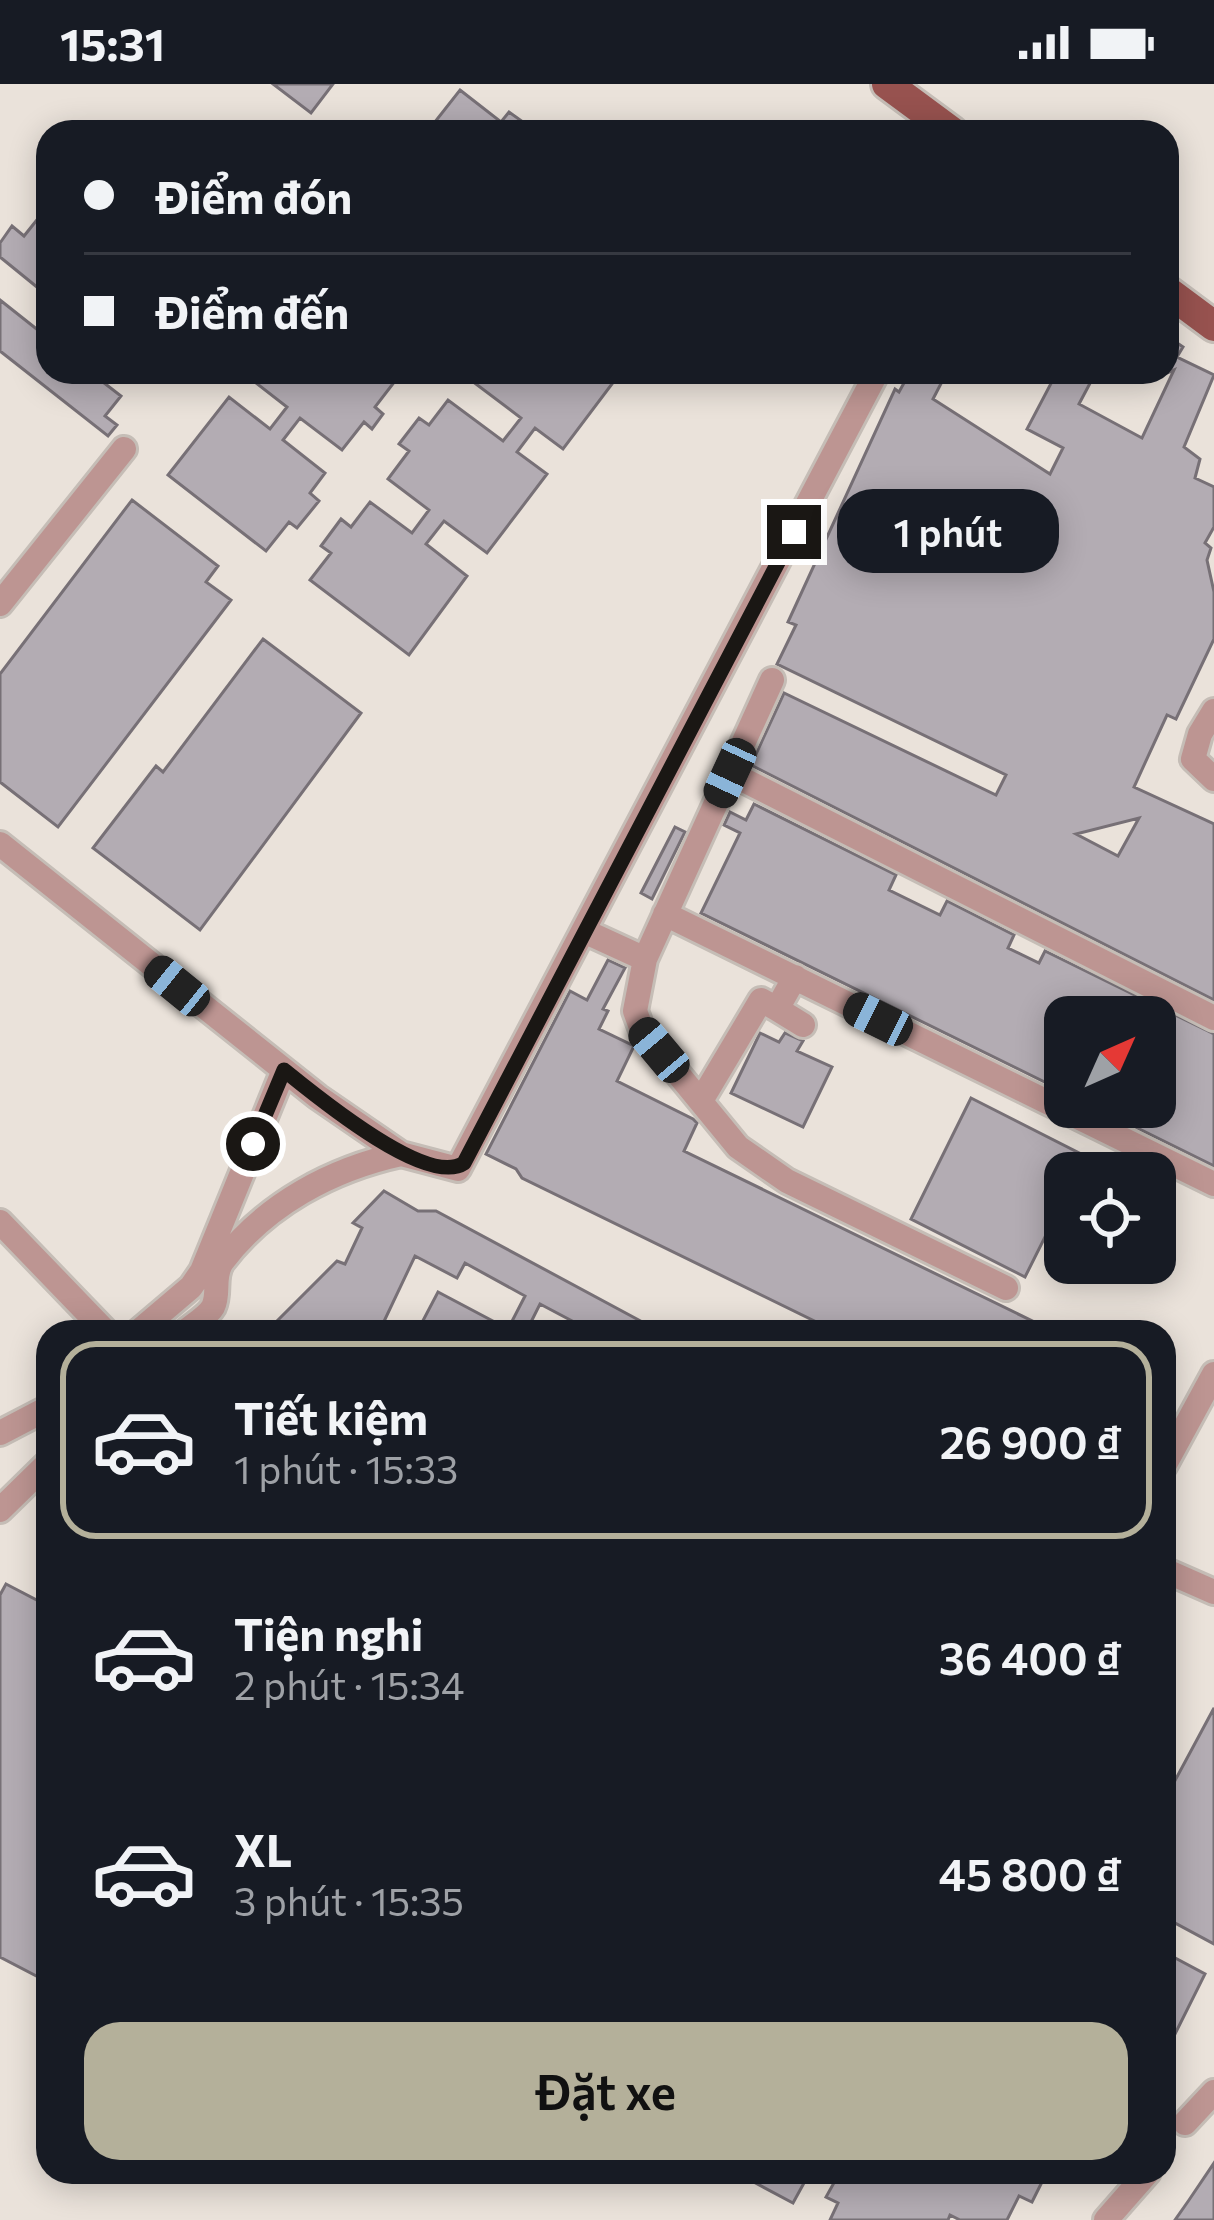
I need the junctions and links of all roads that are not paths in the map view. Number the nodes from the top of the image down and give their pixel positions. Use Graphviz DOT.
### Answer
graph roads {
  1 [pos="887,84"];
  2 [pos="936,120"];
  3 [pos="1179,300"];
  4 [pos="1214,326"];
  5 [pos="871,384"];
  6 [pos="124,449"];
  7 [pos="0,604"];
  8 [pos="772,680"];
  9 [pos="1214,711"];
  10 [pos="730,773"];
  11 [pos="1214,779"];
  12 [pos="0,844"];
  13 [pos="665,914"];
  14 [pos="584,931"];
  15 [pos="645,959"];
  16 [pos="795,977"];
  17 [pos="776,1009"];
  18 [pos="1214,1018"];
  19 [pos="802,1025"];
  20 [pos="284,1070"];
  21 [pos="702,1099"];
  22 [pos="401,1154"];
  23 [pos="1214,1184"];
  24 [pos="0,1222"];
  25 [pos="1006,1288"];
  26 [pos="94,1320"];
  27 [pos="152,1320"];
  28 [pos="198,1320"];
  29 [pos="1214,1373"];
  30 [pos="36,1414"];
  31 [pos="0,1433"];
  32 [pos="1176,1444"];
  33 [pos="36,1475"];
  34 [pos="0,1510"];
  35 [pos="1176,1575"];
  36 [pos="1214,1592"];
  37 [pos="1214,2092"];
  38 [pos="1185,2123"];
  39 [pos="1138,2184"];
  40 [pos="1106,2220"];
  1 -- 2 [label="main road"];
  3 -- 4 [label="main road"];
  5 -- 14 [label="street"];
  6 -- 7 [label="street"];
  8 -- 10 [label="street"];
  9 -- 11 [label="street"];
  10 -- 13 [label="street"];
  10 -- 18 [label="street"];
  12 -- 20 [label="street"];
  13 -- 15 [label="street"];
  13 -- 16 [label="street"];
  14 -- 15 [label="street"];
  14 -- 22 [label="street"];
  15 -- 21 [label="street"];
  16 -- 17 [label="street"];
  16 -- 23 [label="street"];
  17 -- 19 [label="street"];
  17 -- 21 [label="street"];
  20 -- 22 [label="street"];
  20 -- 27 [label="street"];
  21 -- 25 [label="street"];
  22 -- 28 [label="street"];
  24 -- 26 [label="street"];
  29 -- 32 [label="street"];
  30 -- 31 [label="street"];
  33 -- 34 [label="street"];
  35 -- 36 [label="street"];
  37 -- 38 [label="street"];
  39 -- 40 [label="street"];
}
